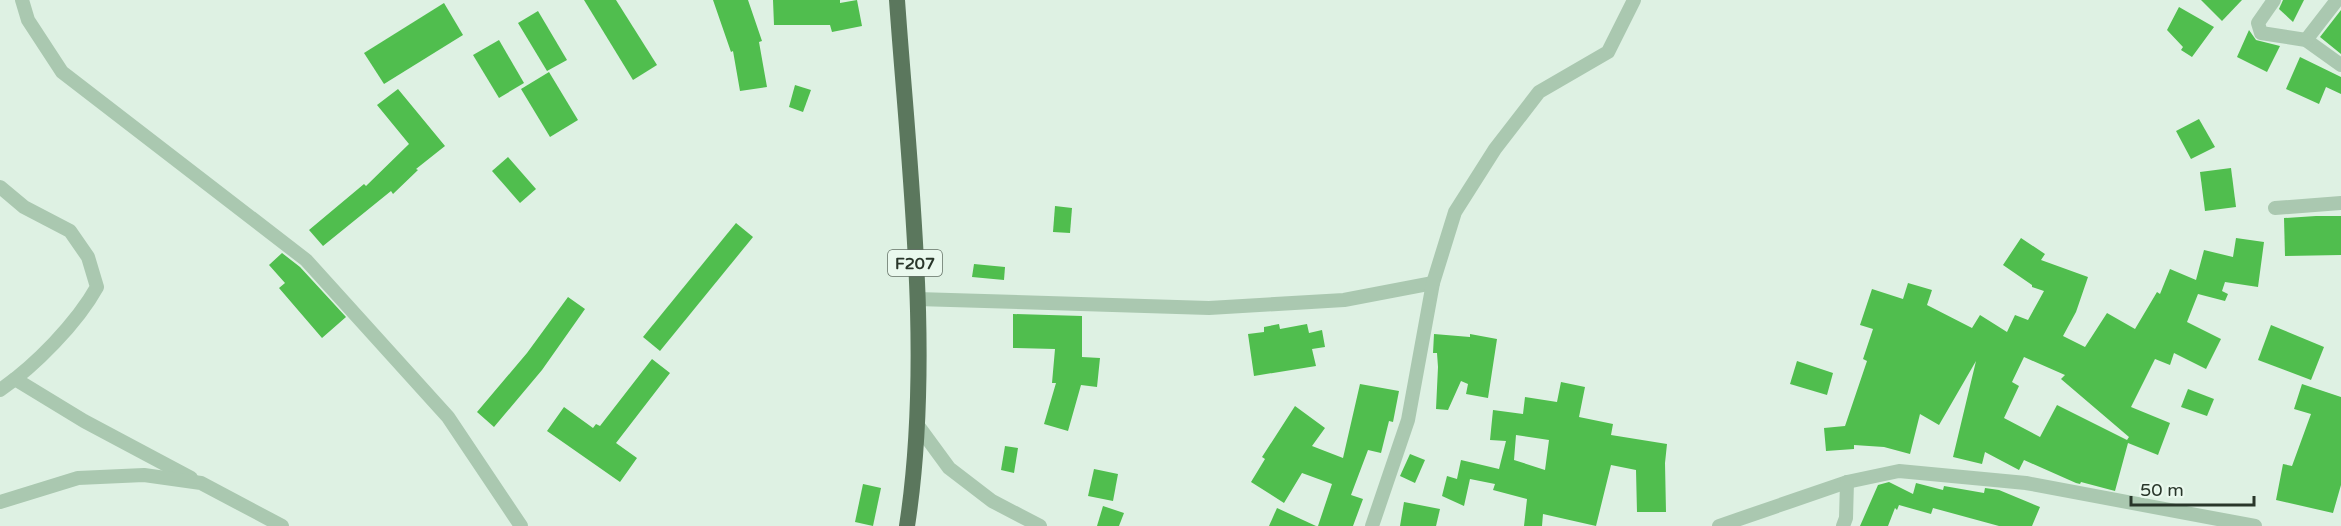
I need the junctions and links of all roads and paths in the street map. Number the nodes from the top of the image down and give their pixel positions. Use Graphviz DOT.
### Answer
graph roads {
  1 [pos="22,0"];
  2 [pos="897,0"];
  3 [pos="1634,0"];
  4 [pos="2274,0"];
  5 [pos="2337,0"];
  6 [pos="2306,40"];
  7 [pos="2341,65"];
  8 [pos="0,188"];
  9 [pos="2341,203"];
  10 [pos="2275,208"];
  11 [pos="1432,283"];
  12 [pos="917,299"];
  13 [pos="15,379"];
  14 [pos="0,390"];
  15 [pos="916,423"];
  16 [pos="1847,482"];
  17 [pos="201,483"];
  18 [pos="0,502"];
  19 [pos="517,524"];
  20 [pos="282,526"];
  21 [pos="907,526"];
  22 [pos="1040,526"];
  23 [pos="1372,526"];
  24 [pos="1719,526"];
  25 [pos="1843,526"];
  26 [pos="2255,526"];
  1 -- 19 [label="street"];
  2 -- 12 [label="main road, F207"];
  3 -- 11 [label="street"];
  4 -- 6 [label="street"];
  5 -- 6 [label="street"];
  6 -- 7 [label="street"];
  8 -- 13 [label="street"];
  9 -- 10 [label="street"];
  11 -- 12 [label="street"];
  11 -- 23 [label="street"];
  12 -- 15 [label="main road, F207"];
  13 -- 14 [label="street"];
  13 -- 17 [label="street"];
  15 -- 21 [label="main road, F207"];
  15 -- 22 [label="street"];
  16 -- 24 [label="street"];
  16 -- 25 [label="street"];
  16 -- 26 [label="street"];
  17 -- 18 [label="street"];
  17 -- 20 [label="street"];
}
